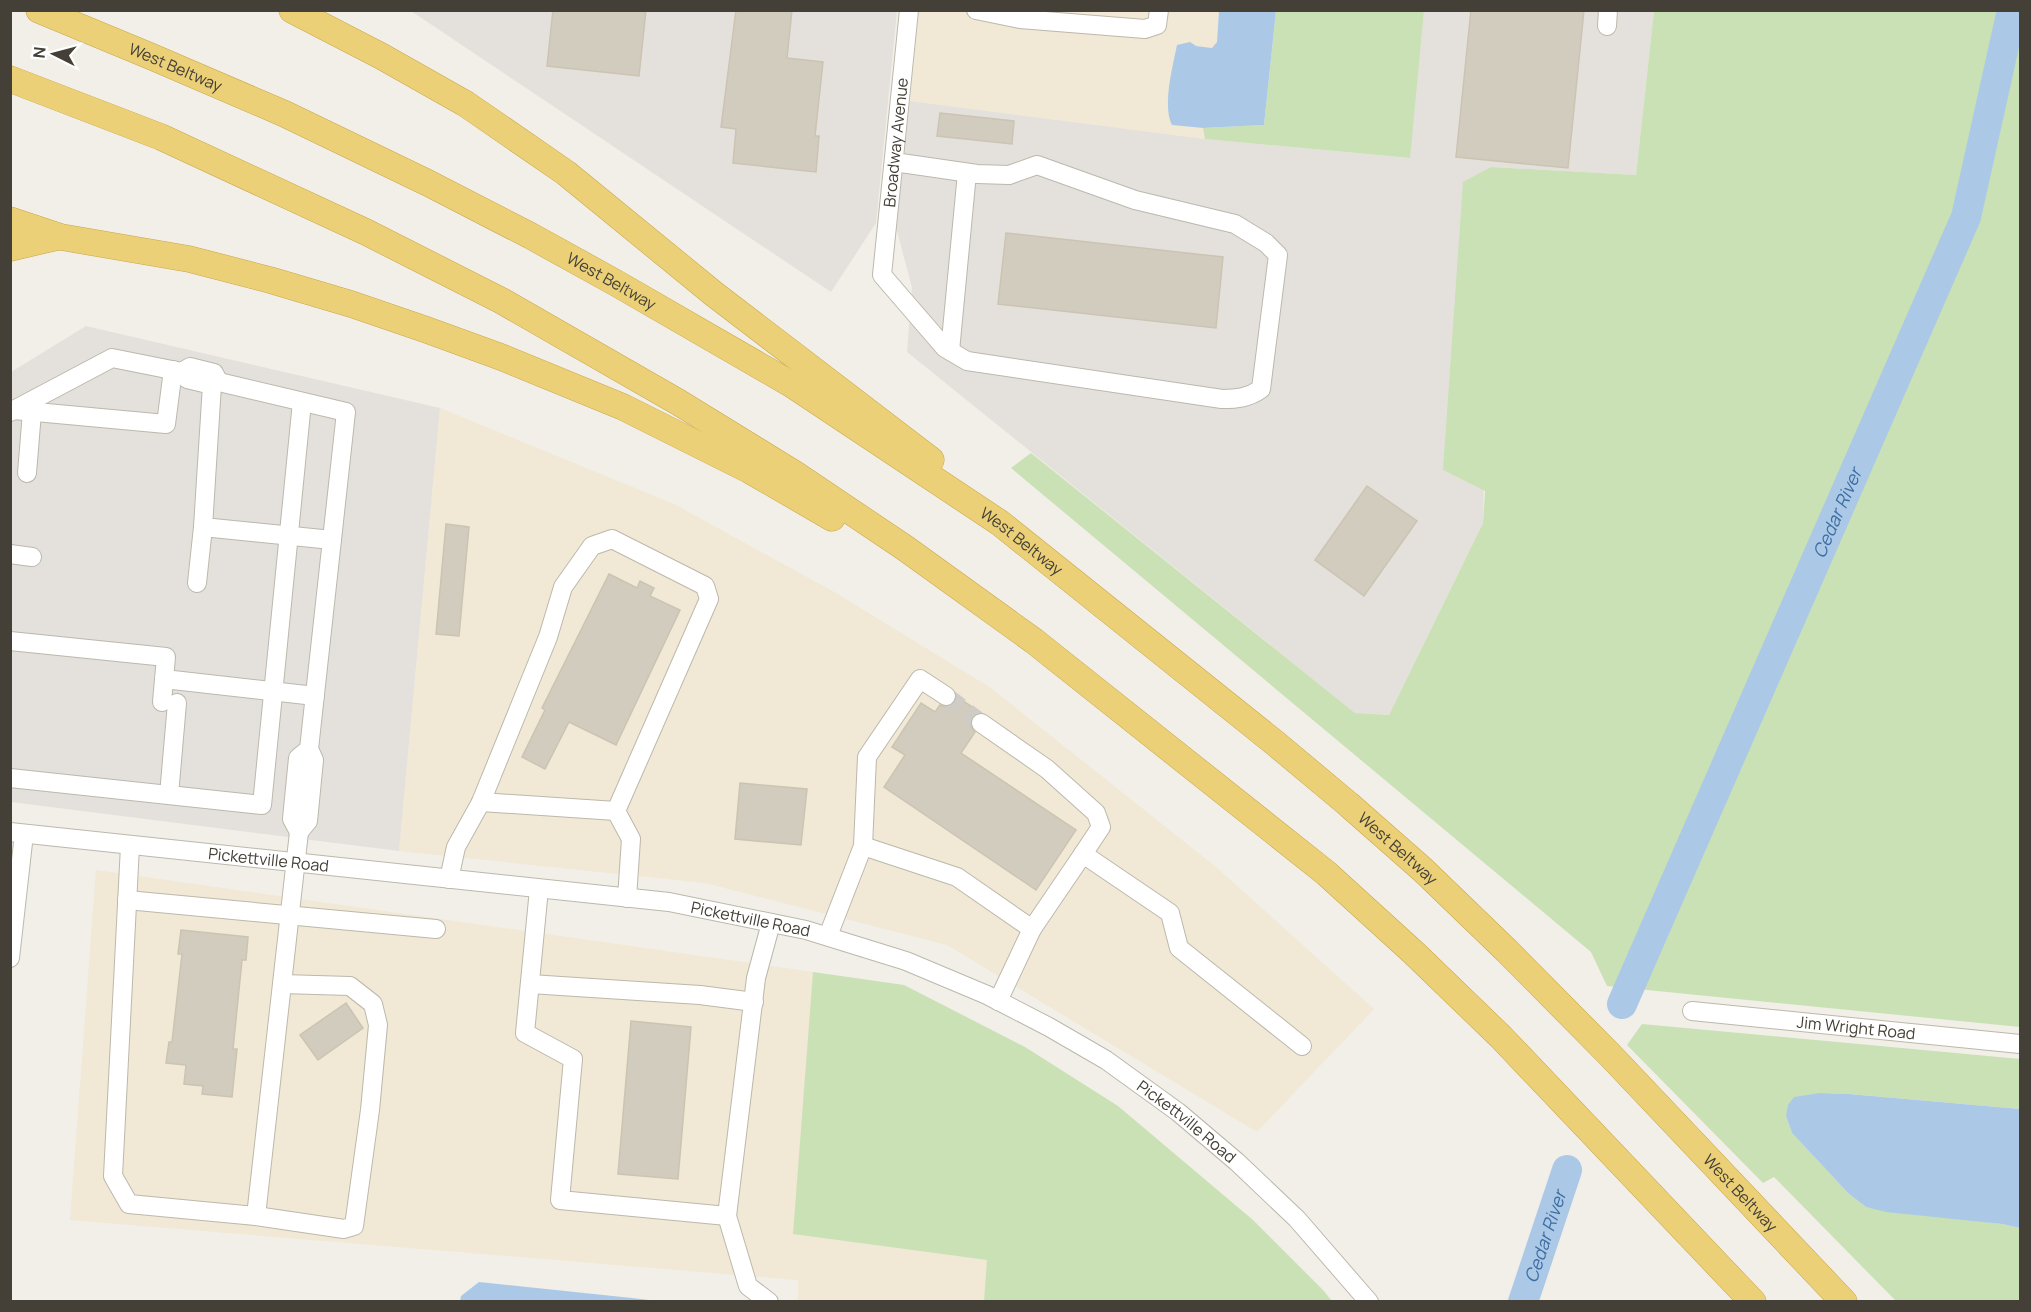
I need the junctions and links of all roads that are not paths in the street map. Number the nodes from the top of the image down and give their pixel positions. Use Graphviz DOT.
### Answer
graph roads {
  1 [pos="39,10"];
  2 [pos="292,10"];
  3 [pos="909,10"];
  4 [pos="976,10"];
  5 [pos="1159,10"];
  6 [pos="10,79"];
  7 [pos="894,162"];
  8 [pos="967,172"];
  9 [pos="10,220"];
  10 [pos="61,237"];
  11 [pos="10,248"];
  12 [pos="950,351"];
  13 [pos="178,371"];
  14 [pos="216,383"];
  15 [pos="302,402"];
  16 [pos="12,411"];
  17 [pos="32,412"];
  18 [pos="27,473"];
  19 [pos="1000,523"];
  20 [pos="204,527"];
  21 [pos="288,536"];
  22 [pos="332,540"];
  23 [pos="10,554"];
  24 [pos="32,557"];
  25 [pos="197,583"];
  26 [pos="10,641"];
  27 [pos="1034,641"];
  28 [pos="164,679"];
  29 [pos="273,691"];
  30 [pos="315,696"];
  31 [pos="946,696"];
  32 [pos="981,723"];
  33 [pos="10,777"];
  34 [pos="169,795"];
  35 [pos="481,802"];
  36 [pos="616,811"];
  37 [pos="17,833"];
  38 [pos="130,846"];
  39 [pos="863,846"];
  40 [pos="1083,854"];
  41 [pos="295,863"];
  42 [pos="449,879"];
  43 [pos="539,889"];
  44 [pos="627,898"];
  45 [pos="127,900"];
  46 [pos="289,915"];
  47 [pos="771,923"];
  48 [pos="436,929"];
  49 [pos="1032,929"];
  50 [pos="828,936"];
  51 [pos="11,947"];
  52 [pos="282,984"];
  53 [pos="530,984"];
  54 [pos="998,1001"];
  55 [pos="754,1002"];
  56 [pos="1692,1011"];
  57 [pos="2020,1044"];
  58 [pos="1302,1046"];
  59 [pos="256,1216"];
  60 [pos="727,1216"];
  61 [pos="769,1302"];
  62 [pos="1369,1302"];
  63 [pos="1753,1302"];
  64 [pos="1844,1302"];
  1 -- 19 [label="highway, West Beltway"];
  2 -- 19 [label="highway"];
  3 -- 7 [label="street, Broadway Avenue"];
  4 -- 5 [label="street"];
  6 -- 27 [label="highway"];
  7 -- 8 [label="street"];
  7 -- 12 [label="street, Broadway Avenue"];
  8 -- 12 [label="street"];
  8 -- 12 [label="street"];
  9 -- 10 [label="highway"];
  10 -- 11 [label="highway"];
  10 -- 27 [label="highway"];
  13 -- 14 [label="street"];
  13 -- 16 [label="street"];
  13 -- 17 [label="street"];
  14 -- 15 [label="street"];
  14 -- 20 [label="street"];
  15 -- 21 [label="street"];
  15 -- 22 [label="street"];
  16 -- 17 [label="street"];
  17 -- 18 [label="street"];
  19 -- 64 [label="highway, West Beltway"];
  20 -- 21 [label="street"];
  20 -- 25 [label="street"];
  21 -- 22 [label="street"];
  21 -- 29 [label="street"];
  22 -- 30 [label="street"];
  23 -- 24 [label="street"];
  26 -- 28 [label="street"];
  27 -- 63 [label="highway"];
  28 -- 29 [label="street"];
  28 -- 34 [label="street"];
  29 -- 30 [label="street"];
  29 -- 34 [label="street"];
  30 -- 41 [label="street"];
  31 -- 39 [label="street"];
  32 -- 40 [label="street"];
  33 -- 34 [label="street"];
  35 -- 36 [label="street"];
  35 -- 36 [label="street"];
  35 -- 42 [label="street"];
  36 -- 44 [label="street"];
  37 -- 38 [label="street, Pickettville Road"];
  37 -- 51 [label="street"];
  38 -- 41 [label="street, Pickettville Road"];
  38 -- 45 [label="street"];
  39 -- 49 [label="street"];
  39 -- 50 [label="street"];
  40 -- 49 [label="street"];
  40 -- 58 [label="street"];
  41 -- 42 [label="street, Pickettville Road"];
  41 -- 46 [label="street"];
  42 -- 43 [label="street, Pickettville Road"];
  43 -- 44 [label="street, Pickettville Road"];
  43 -- 53 [label="street"];
  44 -- 47 [label="street, Pickettville Road"];
  45 -- 46 [label="street"];
  45 -- 59 [label="street"];
  46 -- 48 [label="street"];
  46 -- 52 [label="street"];
  47 -- 50 [label="street, Pickettville Road"];
  47 -- 55 [label="street"];
  49 -- 54 [label="street"];
  50 -- 54 [label="street, Pickettville Road"];
  52 -- 59 [label="street"];
  52 -- 59 [label="street"];
  53 -- 55 [label="street"];
  53 -- 60 [label="street"];
  54 -- 62 [label="street, Pickettville Road"];
  55 -- 60 [label="street"];
  56 -- 57 [label="street, Jim Wright Road"];
  60 -- 61 [label="street"];
}
